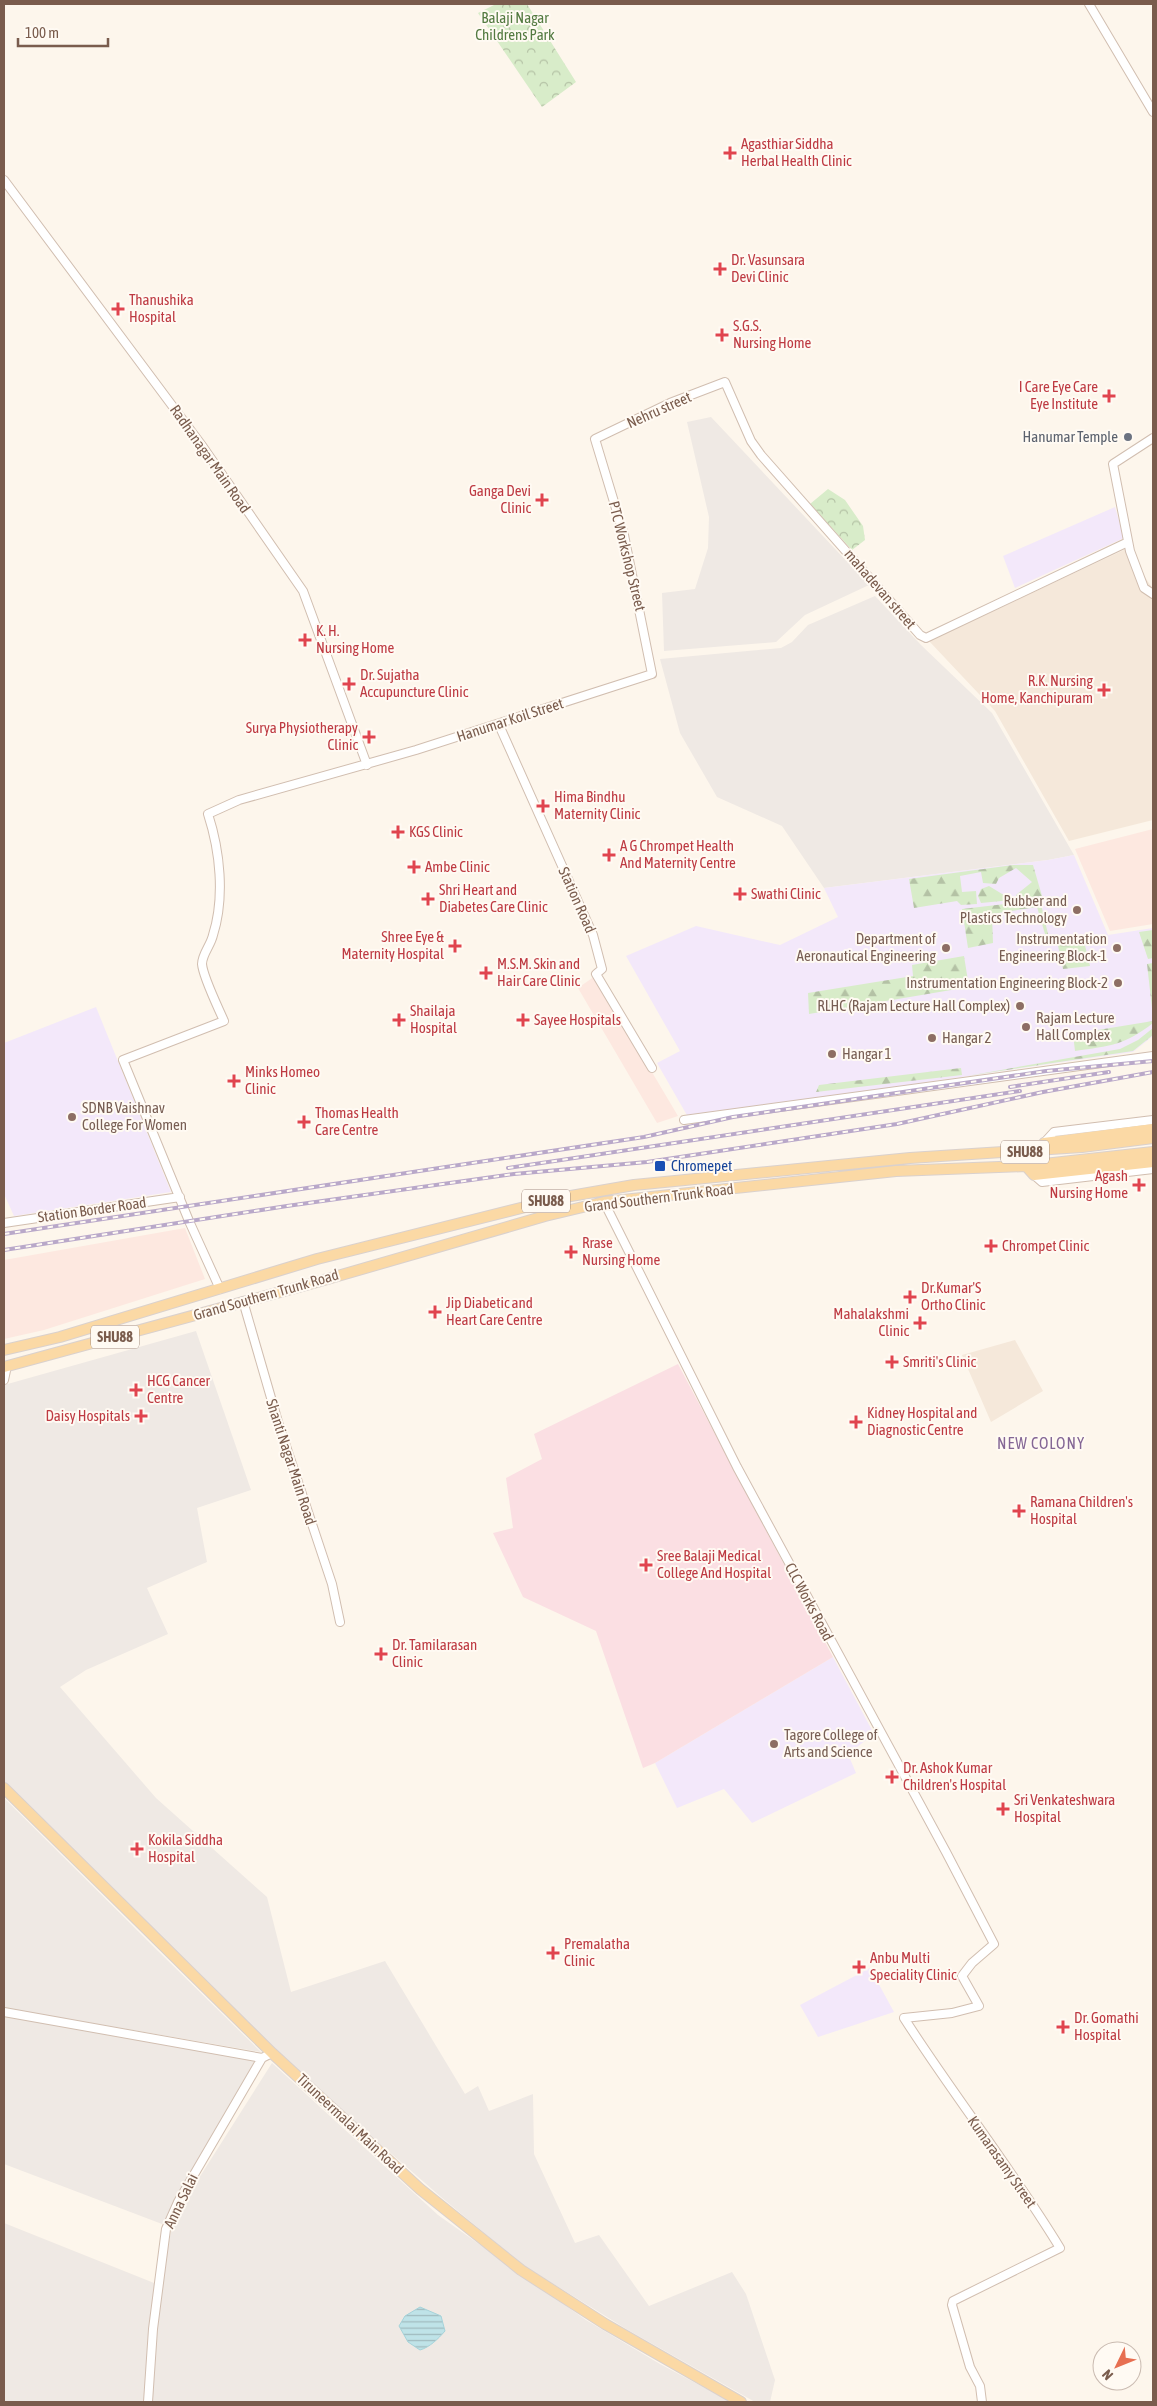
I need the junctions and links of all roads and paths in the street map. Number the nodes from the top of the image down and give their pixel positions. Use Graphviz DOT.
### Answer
graph roads {
  1 [pos="1089,4"];
  2 [pos="1153,112"];
  3 [pos="4,180"];
  4 [pos="725,382"];
  5 [pos="1153,438"];
  6 [pos="595,439"];
  7 [pos="1128,542"];
  8 [pos="1153,594"];
  9 [pos="652,674"];
  10 [pos="499,725"];
  11 [pos="367,765"];
  12 [pos="1153,1056"];
  13 [pos="652,1068"];
  14 [pos="684,1120"];
  15 [pos="1153,1120"];
  16 [pos="1153,1129"];
  17 [pos="1153,1138"];
  18 [pos="1041,1147"];
  19 [pos="1153,1152"];
  20 [pos="1153,1162"];
  21 [pos="1026,1166"];
  22 [pos="1153,1169"];
  23 [pos="1034,1175"];
  24 [pos="180,1197"];
  25 [pos="604,1202"];
  26 [pos="4,1223"];
  27 [pos="220,1289"];
  28 [pos="243,1301"];
  29 [pos="4,1350"];
  30 [pos="6,1367"];
  31 [pos="4,1380"];
  32 [pos="340,1622"];
  33 [pos="4,1788"];
  34 [pos="994,1944"];
  35 [pos="4,2012"];
  36 [pos="267,2056"];
  37 [pos="148,2402"];
  38 [pos="741,2402"];
  39 [pos="982,2402"];
  1 -- 2 [label="street"];
  3 -- 11 [label="street, Radhanagar Main Road"];
  4 -- 6 [label="street, Nehru street"];
  4 -- 7 [label="street, mahadevan street"];
  5 -- 7 [label="street"];
  6 -- 9 [label="street, PTC Workshop Street"];
  7 -- 8 [label="street"];
  9 -- 10 [label="street, Hanumar Koil Street"];
  10 -- 11 [label="street, Hanumar Koil Street"];
  10 -- 13 [label="street, Station Road"];
  11 -- 24 [label="street, Hanumar Koil Street"];
  12 -- 14 [label="street"];
  15 -- 18 [label="street"];
  16 -- 18 [label="main road"];
  17 -- 18 [label="main road, Grand Southern Trunk Road / SHU88"];
  18 -- 27 [label="main road, Grand Southern Trunk Road / SHU88"];
  19 -- 21 [label="main road, Grand Southern Trunk Road / SHU88"];
  20 -- 23 [label="main road"];
  21 -- 23 [label="main road"];
  21 -- 25 [label="main road, Grand Southern Trunk Road / SHU88"];
  22 -- 23 [label="street"];
  24 -- 26 [label="street, Station Border Road"];
  24 -- 27 [label="street"];
  25 -- 28 [label="main road, Grand Southern Trunk Road / SHU88"];
  25 -- 34 [label="street, CLC Works Road"];
  27 -- 29 [label="main road, Grand Southern Trunk Road / SHU88"];
  28 -- 30 [label="main road, Grand Southern Trunk Road / SHU88"];
  28 -- 32 [label="street, Shanti Nagar Main Road"];
  30 -- 31 [label="street"];
  33 -- 36 [label="main road, Tiruneermalai Main Road"];
  34 -- 39 [label="street, Kumarasamy Street"];
  35 -- 36 [label="street"];
  36 -- 37 [label="street, Anna Salai"];
  36 -- 38 [label="main road, Tiruneermalai Main Road"];
}
